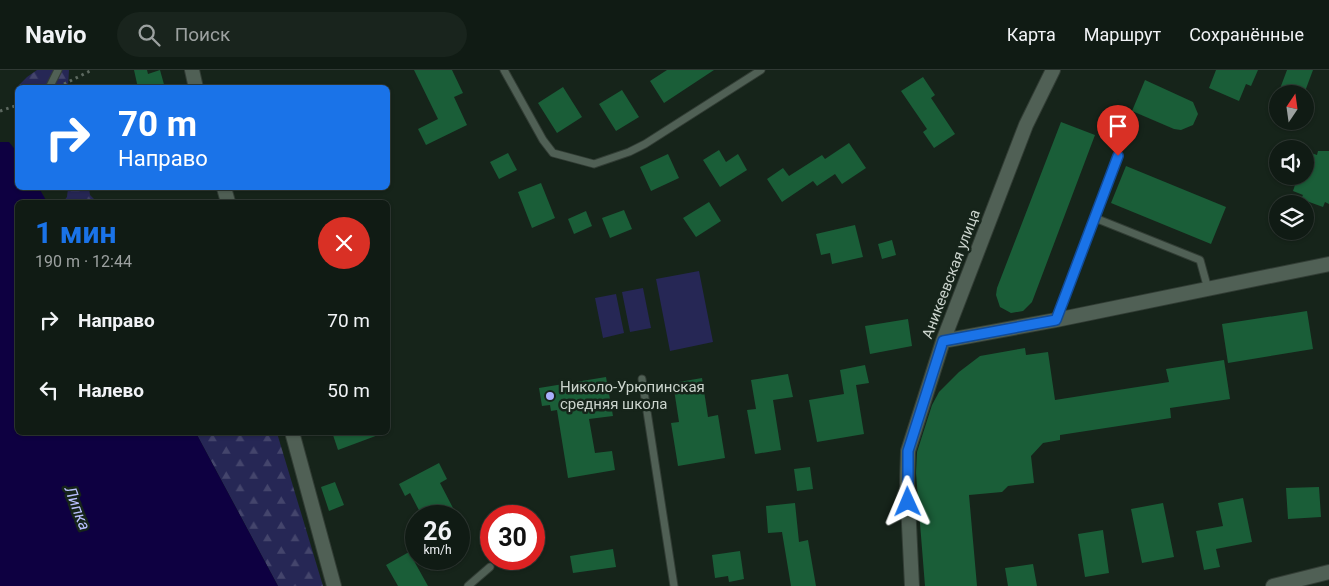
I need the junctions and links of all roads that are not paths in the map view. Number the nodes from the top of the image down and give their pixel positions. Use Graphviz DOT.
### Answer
graph roads {
  1 [pos="58,70"];
  2 [pos="192,70"];
  3 [pos="504,70"];
  4 [pos="761,70"];
  5 [pos="1053,70"];
  6 [pos="50,85"];
  7 [pos="195,85"];
  8 [pos="1118,156"];
  9 [pos="1095,218"];
  10 [pos="1329,264"];
  11 [pos="1208,289"];
  12 [pos="1056,320"];
  13 [pos="943,341"];
  14 [pos="642,379"];
  15 [pos="293,435"];
  16 [pos="487,570"];
  17 [pos="1329,572"];
  18 [pos="334,586"];
  19 [pos="468,586"];
  20 [pos="674,586"];
  21 [pos="912,586"];
  22 [pos="1273,586"];
  1 -- 6 [label="lane"];
  2 -- 7 [label="street"];
  3 -- 4 [label="lane"];
  5 -- 13 [label="street, Аникеевская улица"];
  8 -- 9 [label="lane"];
  9 -- 11 [label="lane"];
  9 -- 12 [label="lane"];
  10 -- 11 [label="street"];
  11 -- 12 [label="street"];
  12 -- 13 [label="street"];
  13 -- 21 [label="street, Аникеевская улица"];
  14 -- 20 [label="lane"];
  15 -- 18 [label="street"];
  16 -- 19 [label="lane"];
  17 -- 22 [label="street"];
}
